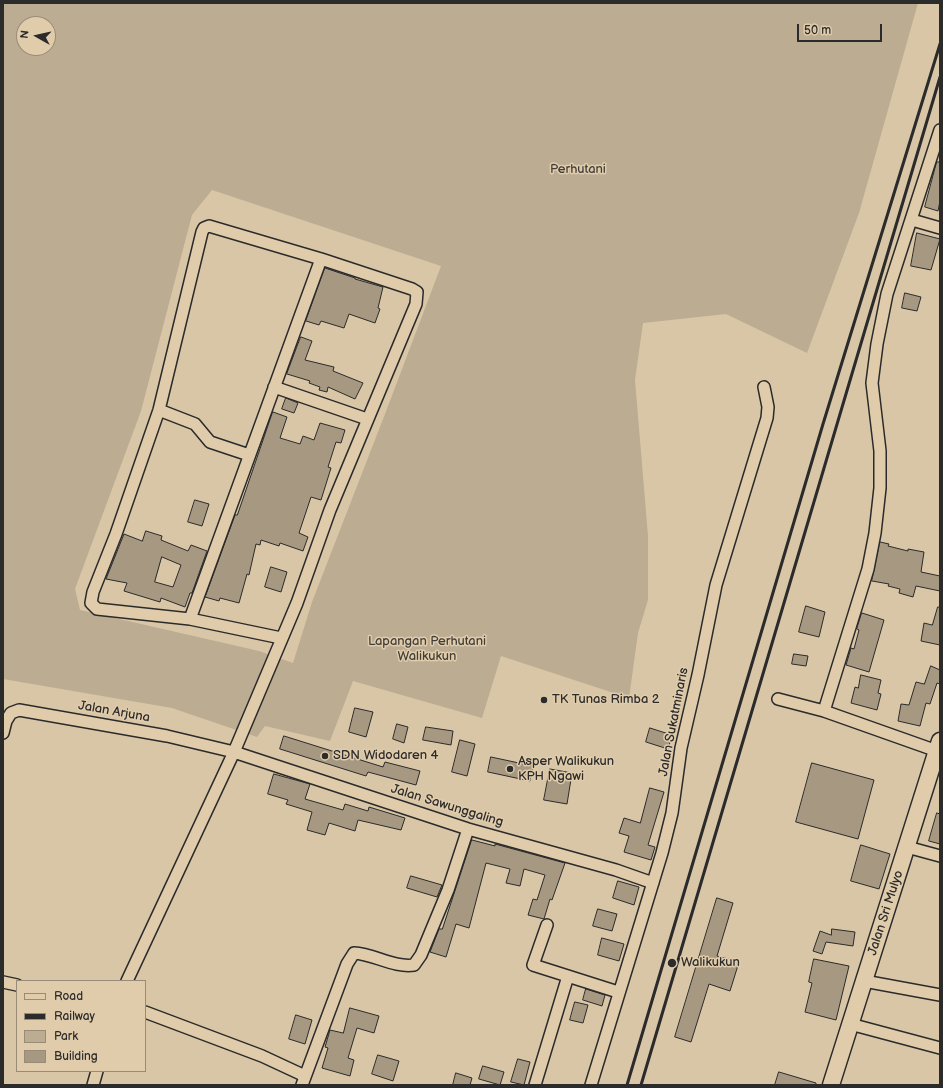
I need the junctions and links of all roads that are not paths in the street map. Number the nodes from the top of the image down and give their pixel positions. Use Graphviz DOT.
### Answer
graph roads {
  1 [pos="940,130"];
  2 [pos="912,220"];
  3 [pos="940,228"];
  4 [pos="321,259"];
  5 [pos="274,387"];
  6 [pos="764,387"];
  7 [pos="158,410"];
  8 [pos="367,419"];
  9 [pos="250,456"];
  10 [pos="190,619"];
  11 [pos="281,638"];
  12 [pos="778,699"];
  13 [pos="824,711"];
  14 [pos="3,733"];
  15 [pos="938,746"];
  16 [pos="234,752"];
  17 [pos="468,829"];
  18 [pos="907,847"];
  19 [pos="940,856"];
  20 [pos="653,883"];
  21 [pos="547,925"];
  22 [pos="568,976"];
  23 [pos="127,980"];
  24 [pos="864,981"];
  25 [pos="3,982"];
  26 [pos="16,985"];
  27 [pos="618,992"];
  28 [pos="940,995"];
  29 [pos="146,1012"];
  30 [pos="850,1024"];
  31 [pos="940,1048"];
  32 [pos="97,1072"];
  33 [pos="303,1080"];
  34 [pos="92,1085"];
  35 [pos="536,1085"];
  36 [pos="591,1085"];
  37 [pos="831,1085"];
  1 -- 2 [label="street"];
  2 -- 3 [label="street"];
  2 -- 13 [label="street"];
  4 -- 5 [label="street"];
  4 -- 7 [label="street"];
  4 -- 8 [label="street"];
  5 -- 8 [label="street"];
  5 -- 9 [label="street"];
  6 -- 20 [label="street, Jalan Sukatminaris"];
  7 -- 9 [label="street"];
  7 -- 10 [label="street"];
  8 -- 11 [label="street"];
  9 -- 10 [label="street"];
  10 -- 11 [label="street"];
  11 -- 16 [label="street"];
  12 -- 13 [label="street"];
  13 -- 15 [label="street"];
  14 -- 16 [label="street, Jalan Arjuna"];
  15 -- 18 [label="main road, Jalan Sri Mulyo"];
  16 -- 17 [label="street, Jalan Sawunggaling"];
  16 -- 23 [label="street"];
  17 -- 20 [label="street, Jalan Sawunggaling"];
  17 -- 33 [label="street"];
  18 -- 19 [label="street"];
  18 -- 24 [label="main road, Jalan Sri Mulyo"];
  20 -- 27 [label="street, Jalan Sukatminaris"];
  21 -- 22 [label="street"];
  22 -- 27 [label="street"];
  22 -- 35 [label="street"];
  24 -- 28 [label="street"];
  24 -- 30 [label="main road, Jalan Sri Mulyo"];
  25 -- 26 [label="street"];
  27 -- 36 [label="street, Jalan Sukatminaris"];
  29 -- 33 [label="street"];
  30 -- 31 [label="street"];
  30 -- 37 [label="main road, Jalan Sri Mulyo"];
  32 -- 34 [label="street"];
}
